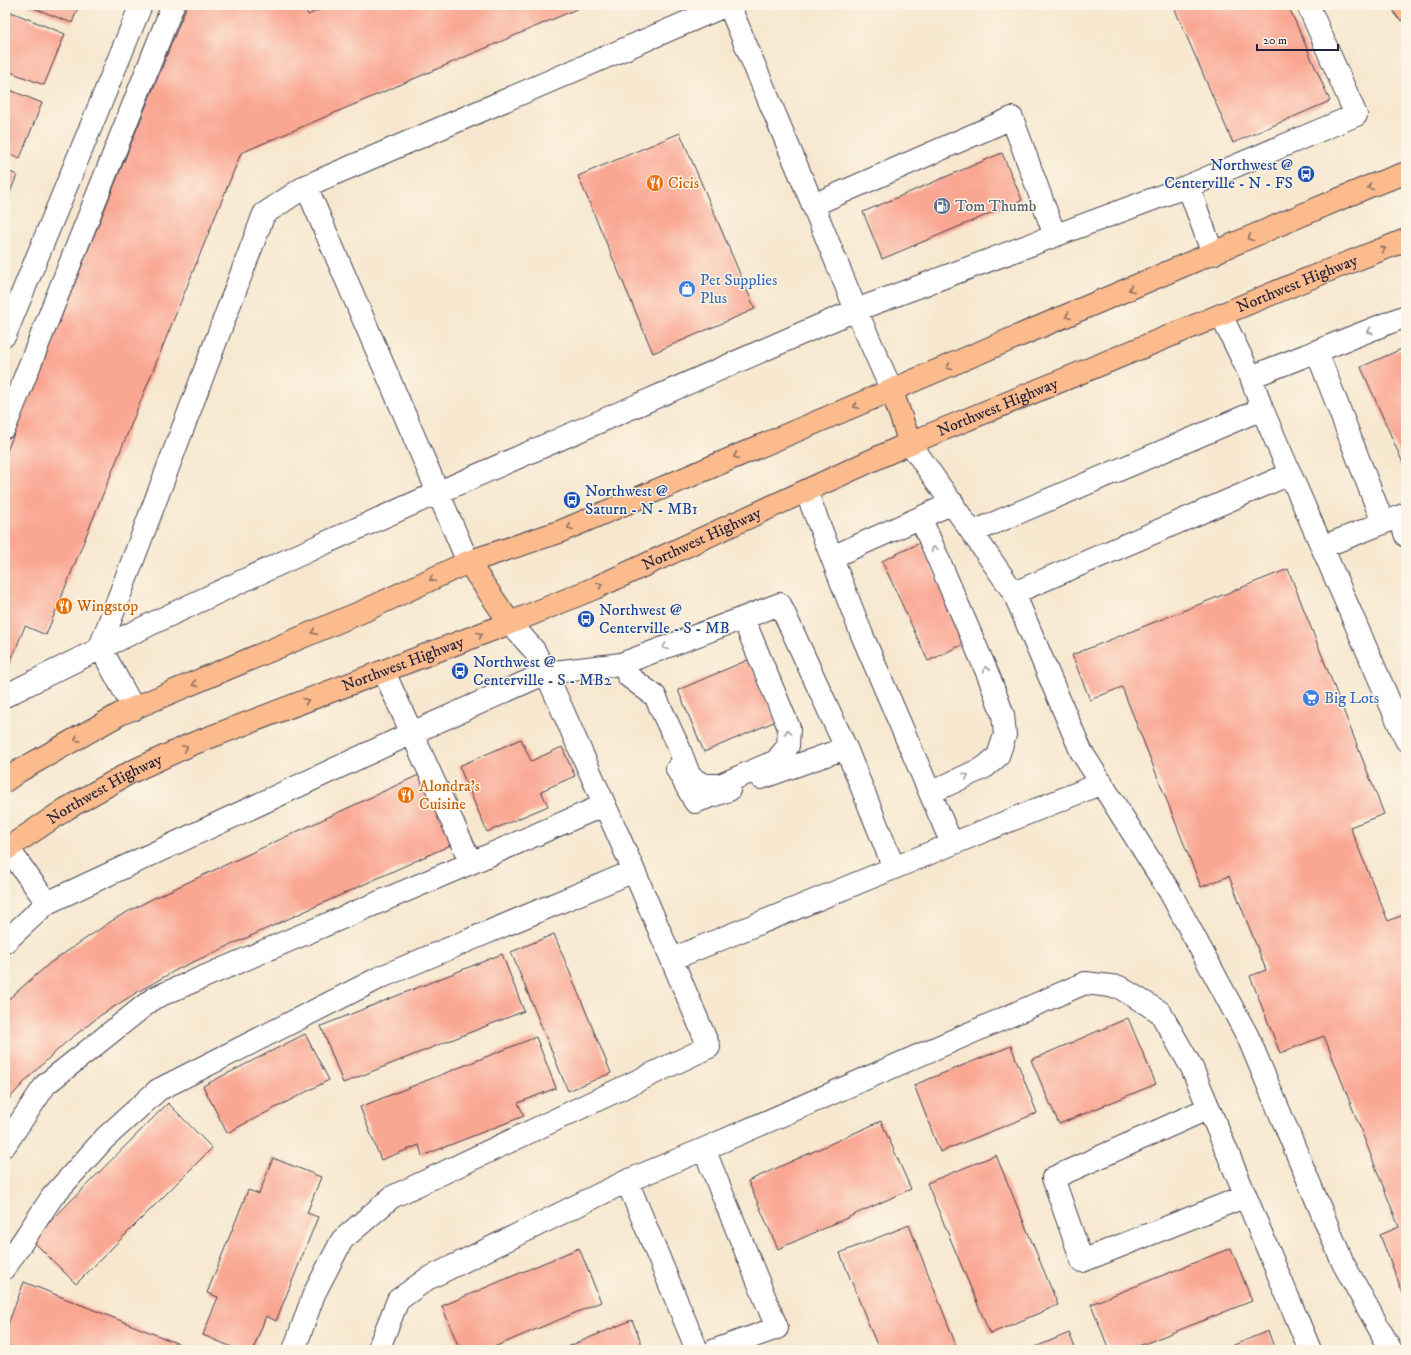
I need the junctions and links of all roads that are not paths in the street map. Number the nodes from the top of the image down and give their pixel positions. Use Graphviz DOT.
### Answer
graph roads {
  1 [pos="141,5"];
  2 [pos="173,5"];
  3 [pos="728,5"];
  4 [pos="1308,5"];
  5 [pos="1404,5"];
  6 [pos="1406,10"];
  7 [pos="1406,173"];
  8 [pos="1204,180"];
  9 [pos="306,186"];
  10 [pos="814,205"];
  11 [pos="1055,236"];
  12 [pos="1406,240"];
  13 [pos="1213,254"];
  14 [pos="856,310"];
  15 [pos="1221,315"];
  16 [pos="1406,316"];
  17 [pos="5,335"];
  18 [pos="1317,352"];
  19 [pos="1251,377"];
  20 [pos="892,391"];
  21 [pos="1262,409"];
  22 [pos="5,427"];
  23 [pos="910,444"];
  24 [pos="1290,474"];
  25 [pos="806,491"];
  26 [pos="438,492"];
  27 [pos="953,503"];
  28 [pos="921,519"];
  29 [pos="1398,523"];
  30 [pos="973,532"];
  31 [pos="1322,547"];
  32 [pos="832,557"];
  33 [pos="468,562"];
  34 [pos="1014,593"];
  35 [pos="743,618"];
  36 [pos="510,623"];
  37 [pos="100,647"];
  38 [pos="624,670"];
  39 [pos="384,672"];
  40 [pos="546,673"];
  41 [pos="5,696"];
  42 [pos="134,709"];
  43 [pos="412,733"];
  44 [pos="1406,740"];
  45 [pos="846,748"];
  46 [pos="5,781"];
  47 [pos="1102,783"];
  48 [pos="930,793"];
  49 [pos="604,805"];
  50 [pos="952,844"];
  51 [pos="6,849"];
  52 [pos="471,863"];
  53 [pos="894,868"];
  54 [pos="634,871"];
  55 [pos="48,903"];
  56 [pos="5,942"];
  57 [pos="672,959"];
  58 [pos="1209,1108"];
  59 [pos="5,1145"];
  60 [pos="704,1149"];
  61 [pos="627,1181"];
  62 [pos="1246,1196"];
  63 [pos="5,1268"];
  64 [pos="294,1350"];
  65 [pos="378,1350"];
  66 [pos="697,1350"];
  67 [pos="715,1350"];
  68 [pos="1310,1350"];
  69 [pos="1391,1350"];
  1 -- 17 [label="lane"];
  2 -- 22 [label="lane"];
  3 -- 9 [label="lane"];
  3 -- 10 [label="lane"];
  4 -- 8 [label="lane"];
  5 -- 6 [label="main road"];
  7 -- 13 [label="main road, one-way"];
  8 -- 11 [label="lane"];
  8 -- 13 [label="lane"];
  9 -- 26 [label="lane"];
  9 -- 37 [label="lane"];
  10 -- 11 [label="lane"];
  10 -- 14 [label="lane"];
  11 -- 14 [label="lane"];
  15 -- 12 [label="main road, Northwest Highway, one-way"];
  13 -- 20 [label="main road, one-way"];
  14 -- 20 [label="lane"];
  14 -- 26 [label="lane"];
  15 -- 19 [label="lane"];
  15 -- 23 [label="main road, Northwest Highway"];
  16 -- 18 [label="lane, one-way"];
  18 -- 19 [label="lane"];
  18 -- 29 [label="lane"];
  19 -- 21 [label="lane"];
  20 -- 23 [label="main road"];
  20 -- 33 [label="main road, one-way"];
  21 -- 24 [label="lane"];
  21 -- 30 [label="lane"];
  23 -- 25 [label="main road, Northwest Highway"];
  23 -- 27 [label="lane"];
  24 -- 31 [label="lane"];
  24 -- 34 [label="lane"];
  25 -- 32 [label="lane"];
  36 -- 25 [label="main road, Northwest Highway, one-way"];
  26 -- 33 [label="lane"];
  26 -- 37 [label="lane"];
  27 -- 28 [label="lane"];
  27 -- 30 [label="lane"];
  28 -- 32 [label="lane"];
  48 -- 28 [label="lane, one-way"];
  29 -- 31 [label="lane"];
  30 -- 34 [label="lane"];
  31 -- 44 [label="lane"];
  32 -- 48 [label="lane"];
  33 -- 36 [label="main road"];
  33 -- 42 [label="main road, one-way"];
  34 -- 47 [label="lane"];
  35 -- 38 [label="lane, one-way"];
  38 -- 35 [label="lane, one-way"];
  35 -- 45 [label="lane"];
  39 -- 36 [label="main road, Northwest Highway, one-way"];
  36 -- 40 [label="lane"];
  37 -- 41 [label="lane"];
  37 -- 42 [label="lane"];
  38 -- 40 [label="lane"];
  38 -- 45 [label="lane"];
  39 -- 43 [label="lane"];
  51 -- 39 [label="main road, Northwest Highway, one-way"];
  40 -- 43 [label="lane"];
  40 -- 49 [label="lane"];
  42 -- 46 [label="main road, one-way"];
  43 -- 52 [label="lane"];
  43 -- 55 [label="lane"];
  45 -- 53 [label="lane"];
  47 -- 50 [label="lane"];
  47 -- 69 [label="lane"];
  48 -- 50 [label="lane"];
  49 -- 52 [label="lane"];
  49 -- 54 [label="lane"];
  50 -- 53 [label="lane"];
  51 -- 55 [label="lane"];
  52 -- 59 [label="lane"];
  53 -- 57 [label="lane"];
  54 -- 57 [label="lane"];
  54 -- 63 [label="lane"];
  55 -- 56 [label="lane"];
  57 -- 64 [label="lane"];
  58 -- 60 [label="lane"];
  58 -- 62 [label="lane"];
  58 -- 62 [label="lane"];
  60 -- 61 [label="lane"];
  60 -- 67 [label="lane"];
  61 -- 65 [label="lane"];
  61 -- 66 [label="lane"];
  62 -- 68 [label="lane"];
}
